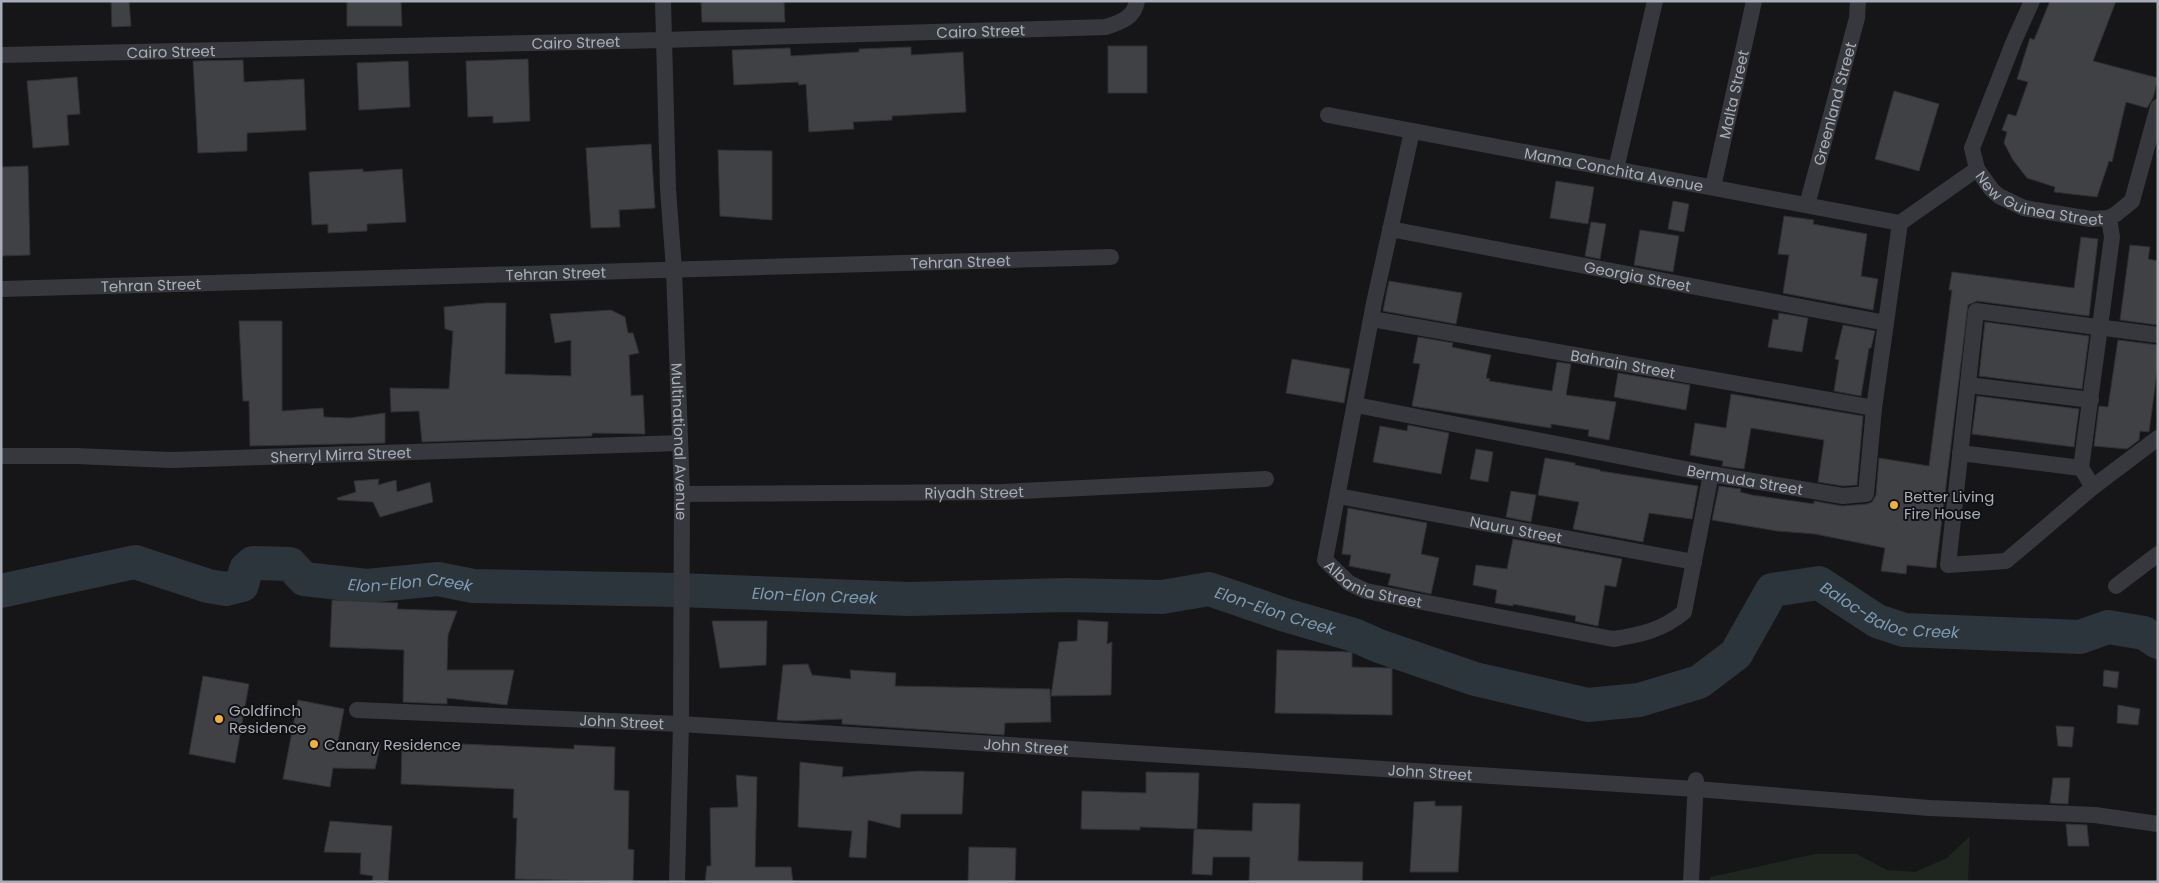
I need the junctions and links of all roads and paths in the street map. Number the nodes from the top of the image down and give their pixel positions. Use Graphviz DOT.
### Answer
graph roads {
  1 [pos="663,1"];
  2 [pos="1137,1"];
  3 [pos="1655,1"];
  4 [pos="1754,1"];
  5 [pos="1858,1"];
  6 [pos="2032,1"];
  7 [pos="664,40"];
  8 [pos="1,55"];
  9 [pos="2158,107"];
  10 [pos="1328,115"];
  11 [pos="1412,131"];
  12 [pos="1616,169"];
  13 [pos="1976,169"];
  14 [pos="1713,187"];
  15 [pos="1807,205"];
  16 [pos="2108,218"];
  17 [pos="1900,223"];
  18 [pos="1390,229"];
  19 [pos="1111,257"];
  20 [pos="674,269"];
  21 [pos="1,289"];
  22 [pos="1372,319"];
  23 [pos="1886,323"];
  24 [pos="2100,327"];
  25 [pos="2158,335"];
  26 [pos="1968,385"];
  27 [pos="2091,400"];
  28 [pos="1356,405"];
  29 [pos="1874,408"];
  30 [pos="2158,438"];
  31 [pos="680,443"];
  32 [pos="1960,453"];
  33 [pos="1,456"];
  34 [pos="2081,468"];
  35 [pos="1711,474"];
  36 [pos="1266,479"];
  37 [pos="2093,487"];
  38 [pos="682,494"];
  39 [pos="1338,496"];
  40 [pos="2158,554"];
  41 [pos="1694,562"];
  42 [pos="2116,586"];
  43 [pos="357,710"];
  44 [pos="681,724"];
  45 [pos="1696,783"];
  46 [pos="2158,824"];
  47 [pos="677,882"];
  48 [pos="1691,882"];
  1 -- 7 [label="street, Multinational Avenue"];
  2 -- 7 [label="street, Cairo Street"];
  3 -- 12 [label="street"];
  4 -- 14 [label="street, Malta Street"];
  5 -- 15 [label="street, Greenland Street"];
  6 -- 13 [label="street, New Guinea Street"];
  7 -- 8 [label="street, Cairo Street"];
  7 -- 20 [label="street, Multinational Avenue"];
  9 -- 16 [label="street, New Guinea Street"];
  10 -- 11 [label="street, Mama Conchita Avenue"];
  11 -- 12 [label="street, Mama Conchita Avenue"];
  11 -- 18 [label="street, Albania Street"];
  12 -- 14 [label="street, Mama Conchita Avenue"];
  13 -- 16 [label="street, New Guinea Street"];
  13 -- 17 [label="street"];
  14 -- 15 [label="street, Mama Conchita Avenue"];
  15 -- 17 [label="street, Mama Conchita Avenue"];
  16 -- 24 [label="street"];
  17 -- 23 [label="street, Bermuda Street"];
  18 -- 22 [label="street, Albania Street"];
  18 -- 23 [label="street, Georgia Street"];
  19 -- 20 [label="street, Tehran Street"];
  20 -- 21 [label="street, Tehran Street"];
  20 -- 31 [label="street, Multinational Avenue"];
  22 -- 28 [label="street, Albania Street"];
  22 -- 29 [label="street, Bahrain Street"];
  23 -- 29 [label="street, Bermuda Street"];
  24 -- 25 [label="street"];
  24 -- 26 [label="street"];
  24 -- 27 [label="street"];
  26 -- 27 [label="street"];
  26 -- 32 [label="street"];
  27 -- 34 [label="street"];
  28 -- 35 [label="street, Bermuda Street"];
  28 -- 39 [label="street, Albania Street"];
  29 -- 35 [label="street, Bermuda Street"];
  30 -- 37 [label="street"];
  31 -- 33 [label="street, Sherryl Mirra Street"];
  31 -- 38 [label="street, Multinational Avenue"];
  32 -- 34 [label="street"];
  32 -- 37 [label="street"];
  34 -- 37 [label="street"];
  35 -- 41 [label="street, Albania Street"];
  36 -- 38 [label="street, Riyadh Street"];
  38 -- 44 [label="street, Multinational Avenue"];
  39 -- 41 [label="street, Nauru Street"];
  39 -- 41 [label="street, Albania Street"];
  40 -- 42 [label="street"];
  43 -- 44 [label="street, John Street"];
  44 -- 45 [label="street, John Street"];
  44 -- 47 [label="street, Multinational Avenue"];
  45 -- 46 [label="street, John Street"];
  45 -- 48 [label="street"];
}
